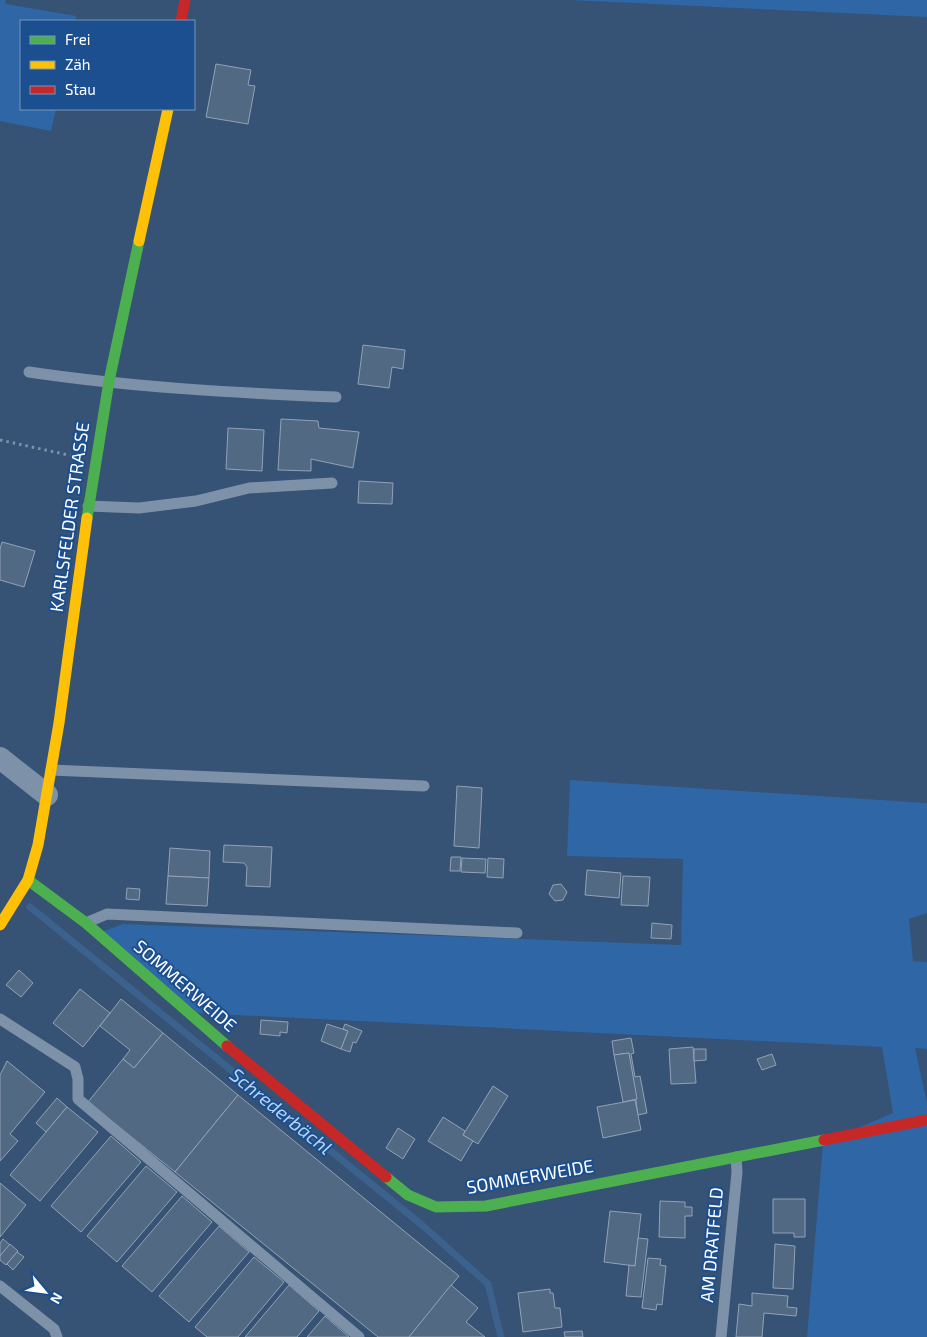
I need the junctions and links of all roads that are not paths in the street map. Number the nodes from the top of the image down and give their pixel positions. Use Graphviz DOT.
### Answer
graph roads {
  1 [pos="185,0"];
  2 [pos="181,20"];
  3 [pos="168,110"];
  4 [pos="29,372"];
  5 [pos="109,381"];
  6 [pos="336,397"];
  7 [pos="332,483"];
  8 [pos="88,506"];
  9 [pos="0,758"];
  10 [pos="51,770"];
  11 [pos="424,786"];
  12 [pos="47,795"];
  13 [pos="28,880"];
  14 [pos="86,923"];
  15 [pos="0,925"];
  16 [pos="517,933"];
  17 [pos="0,1019"];
  18 [pos="927,1120"];
  19 [pos="736,1157"];
  20 [pos="0,1286"];
  21 [pos="57,1337"];
  22 [pos="359,1337"];
  23 [pos="721,1337"];
  1 -- 2 [label="street"];
  3 -- 5 [label="street, KARLSFELDER STRASSE"];
  4 -- 5 [label="lane"];
  5 -- 6 [label="lane"];
  5 -- 8 [label="street, KARLSFELDER STRASSE"];
  7 -- 8 [label="lane"];
  8 -- 10 [label="street, KARLSFELDER STRASSE"];
  9 -- 12 [label="street"];
  10 -- 11 [label="lane"];
  10 -- 12 [label="street, KARLSFELDER STRASSE"];
  12 -- 13 [label="street, KARLSFELDER STRASSE"];
  13 -- 14 [label="street, SOMMERWEIDE"];
  13 -- 15 [label="street, KARLSFELDER STRASSE"];
  14 -- 16 [label="lane, SOMMERWEIDE"];
  14 -- 19 [label="street, SOMMERWEIDE"];
  17 -- 22 [label="lane"];
  18 -- 19 [label="street, SOMMERWEIDE"];
  19 -- 23 [label="lane, AM DRATFELD"];
  20 -- 21 [label="lane"];
}
